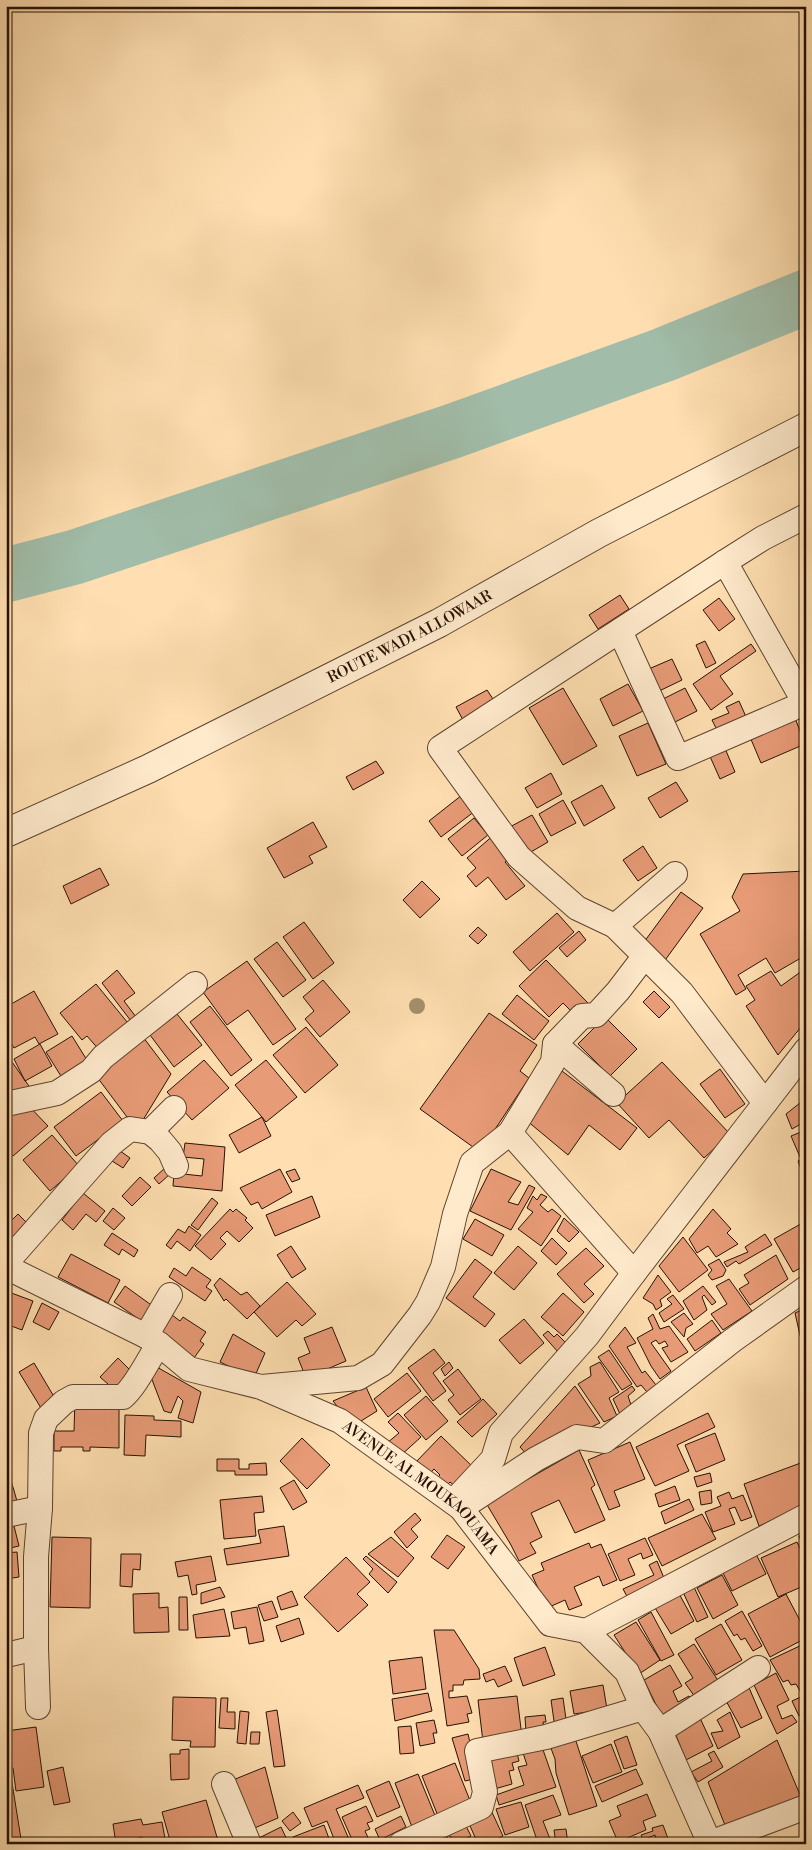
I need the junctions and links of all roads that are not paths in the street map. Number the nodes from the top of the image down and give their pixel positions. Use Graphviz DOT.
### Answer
graph roads {
  1 [pos="806,427"];
  2 [pos="806,516"];
  3 [pos="725,562"];
  4 [pos="620,632"];
  5 [pos="805,704"];
  6 [pos="6,833"];
  7 [pos="675,874"];
  8 [pos="615,926"];
  9 [pos="644,957"];
  10 [pos="195,984"];
  11 [pos="555,1044"];
  12 [pos="806,1050"];
  13 [pos="613,1094"];
  14 [pos="765,1103"];
  15 [pos="6,1104"];
  16 [pos="174,1108"];
  17 [pos="150,1132"];
  18 [pos="510,1133"];
  19 [pos="176,1166"];
  20 [pos="6,1263"];
  21 [pos="6,1267"];
  22 [pos="634,1272"];
  23 [pos="806,1288"];
  24 [pos="170,1296"];
  25 [pos="152,1340"];
  26 [pos="261,1387"];
  27 [pos="457,1505"];
  28 [pos="40,1508"];
  29 [pos="6,1516"];
  30 [pos="806,1516"];
  31 [pos="586,1631"];
  32 [pos="36,1648"];
  33 [pos="6,1655"];
  34 [pos="758,1668"];
  35 [pos="38,1707"];
  36 [pos="643,1708"];
  37 [pos="660,1731"];
  38 [pos="224,1784"];
  39 [pos="806,1807"];
  40 [pos="710,1843"];
  41 [pos="249,1844"];
  42 [pos="401,1844"];
  1 -- 6 [label="street, ROUTE WADI ALLOWAAR"];
  2 -- 3 [label="street"];
  3 -- 4 [label="street"];
  3 -- 5 [label="street"];
  4 -- 5 [label="street"];
  4 -- 8 [label="street"];
  7 -- 8 [label="street"];
  8 -- 9 [label="street"];
  9 -- 11 [label="street"];
  9 -- 14 [label="street"];
  10 -- 15 [label="street"];
  11 -- 13 [label="street"];
  11 -- 18 [label="street"];
  12 -- 14 [label="street"];
  14 -- 22 [label="street"];
  16 -- 17 [label="street"];
  17 -- 19 [label="street"];
  17 -- 20 [label="street"];
  18 -- 22 [label="street"];
  18 -- 26 [label="street"];
  21 -- 25 [label="street, AVENUE AL MOUKAOUAMA"];
  22 -- 27 [label="street"];
  23 -- 27 [label="street"];
  24 -- 25 [label="street"];
  25 -- 26 [label="street, AVENUE AL MOUKAOUAMA"];
  25 -- 28 [label="street"];
  26 -- 27 [label="street, AVENUE AL MOUKAOUAMA"];
  27 -- 31 [label="street, AVENUE AL MOUKAOUAMA"];
  28 -- 29 [label="street"];
  28 -- 32 [label="street"];
  30 -- 31 [label="street"];
  31 -- 36 [label="street"];
  32 -- 33 [label="street"];
  32 -- 35 [label="street"];
  34 -- 37 [label="street"];
  36 -- 37 [label="street"];
  36 -- 42 [label="street"];
  37 -- 40 [label="street"];
  38 -- 41 [label="street"];
  39 -- 40 [label="street"];
}
